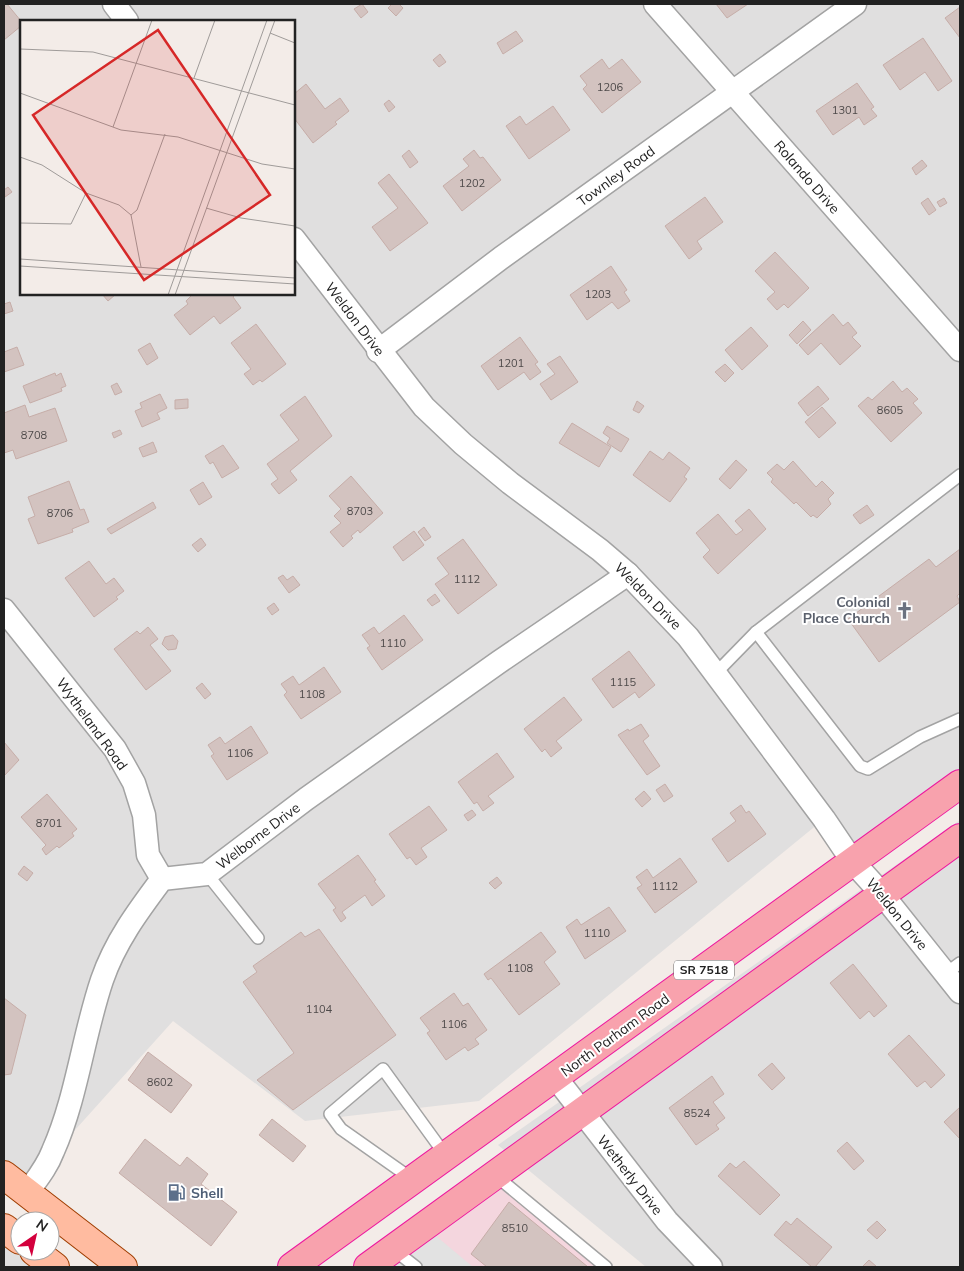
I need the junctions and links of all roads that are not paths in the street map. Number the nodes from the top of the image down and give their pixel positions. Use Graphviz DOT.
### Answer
graph roads {
  1 [pos="114,4"];
  2 [pos="654,4"];
  3 [pos="854,4"];
  4 [pos="127,20"];
  5 [pos="733,92"];
  6 [pos="295,240"];
  7 [pos="960,350"];
  8 [pos="378,351"];
  9 [pos="960,475"];
  10 [pos="628,574"];
  11 [pos="4,610"];
  12 [pos="756,632"];
  13 [pos="716,674"];
  14 [pos="960,719"];
  15 [pos="960,784"];
  16 [pos="960,838"];
  17 [pos="853,862"];
  18 [pos="207,874"];
  19 [pos="162,879"];
  20 [pos="882,894"];
  21 [pos="258,938"];
  22 [pos="952,968"];
  23 [pos="960,992"];
  24 [pos="556,1078"];
  25 [pos="582,1112"];
  26 [pos="446,1156"];
  27 [pos="4,1175"];
  28 [pos="494,1175"];
  29 [pos="413,1180"];
  30 [pos="27,1193"];
  31 [pos="393,1249"];
  32 [pos="123,1267"];
  33 [pos="292,1267"];
  34 [pos="368,1267"];
  35 [pos="416,1267"];
  36 [pos="606,1267"];
  37 [pos="711,1267"];
  1 -- 4 [label="street"];
  2 -- 5 [label="street, Rolando Drive"];
  3 -- 5 [label="street, Townley Road"];
  5 -- 7 [label="street, Rolando Drive"];
  5 -- 8 [label="street, Townley Road"];
  6 -- 8 [label="street, Weldon Drive"];
  8 -- 10 [label="street, Weldon Drive"];
  9 -- 12 [label="lane"];
  10 -- 13 [label="street, Weldon Drive"];
  10 -- 18 [label="street, Welborne Drive"];
  11 -- 19 [label="street, Wytheland Road"];
  12 -- 13 [label="lane"];
  12 -- 14 [label="lane"];
  13 -- 17 [label="street, Weldon Drive"];
  15 -- 17 [label="highway, North Parham Road / SR 7518"];
  16 -- 20 [label="highway, SR 7518"];
  17 -- 20 [label="street, Weldon Drive"];
  17 -- 24 [label="highway, North Parham Road / SR 7518"];
  18 -- 19 [label="street, Welborne Drive"];
  18 -- 21 [label="lane"];
  19 -- 30 [label="street"];
  20 -- 22 [label="street, Weldon Drive"];
  20 -- 25 [label="highway, SR 7518"];
  22 -- 23 [label="street, Weldon Drive"];
  24 -- 25 [label="street, Wetherly Drive"];
  24 -- 26 [label="highway, North Parham Road / SR 7518"];
  25 -- 28 [label="highway, SR 7518"];
  25 -- 37 [label="street, Wetherly Drive"];
  26 -- 29 [label="highway, North Parham Road / SR 7518"];
  26 -- 29 [label="lane"];
  27 -- 30 [label="main road"];
  28 -- 31 [label="highway, SR 7518"];
  28 -- 36 [label="lane"];
  29 -- 33 [label="highway, North Parham Road / SR 7518"];
  30 -- 32 [label="main road"];
  31 -- 34 [label="highway, SR 7518"];
  31 -- 35 [label="lane"];
}
